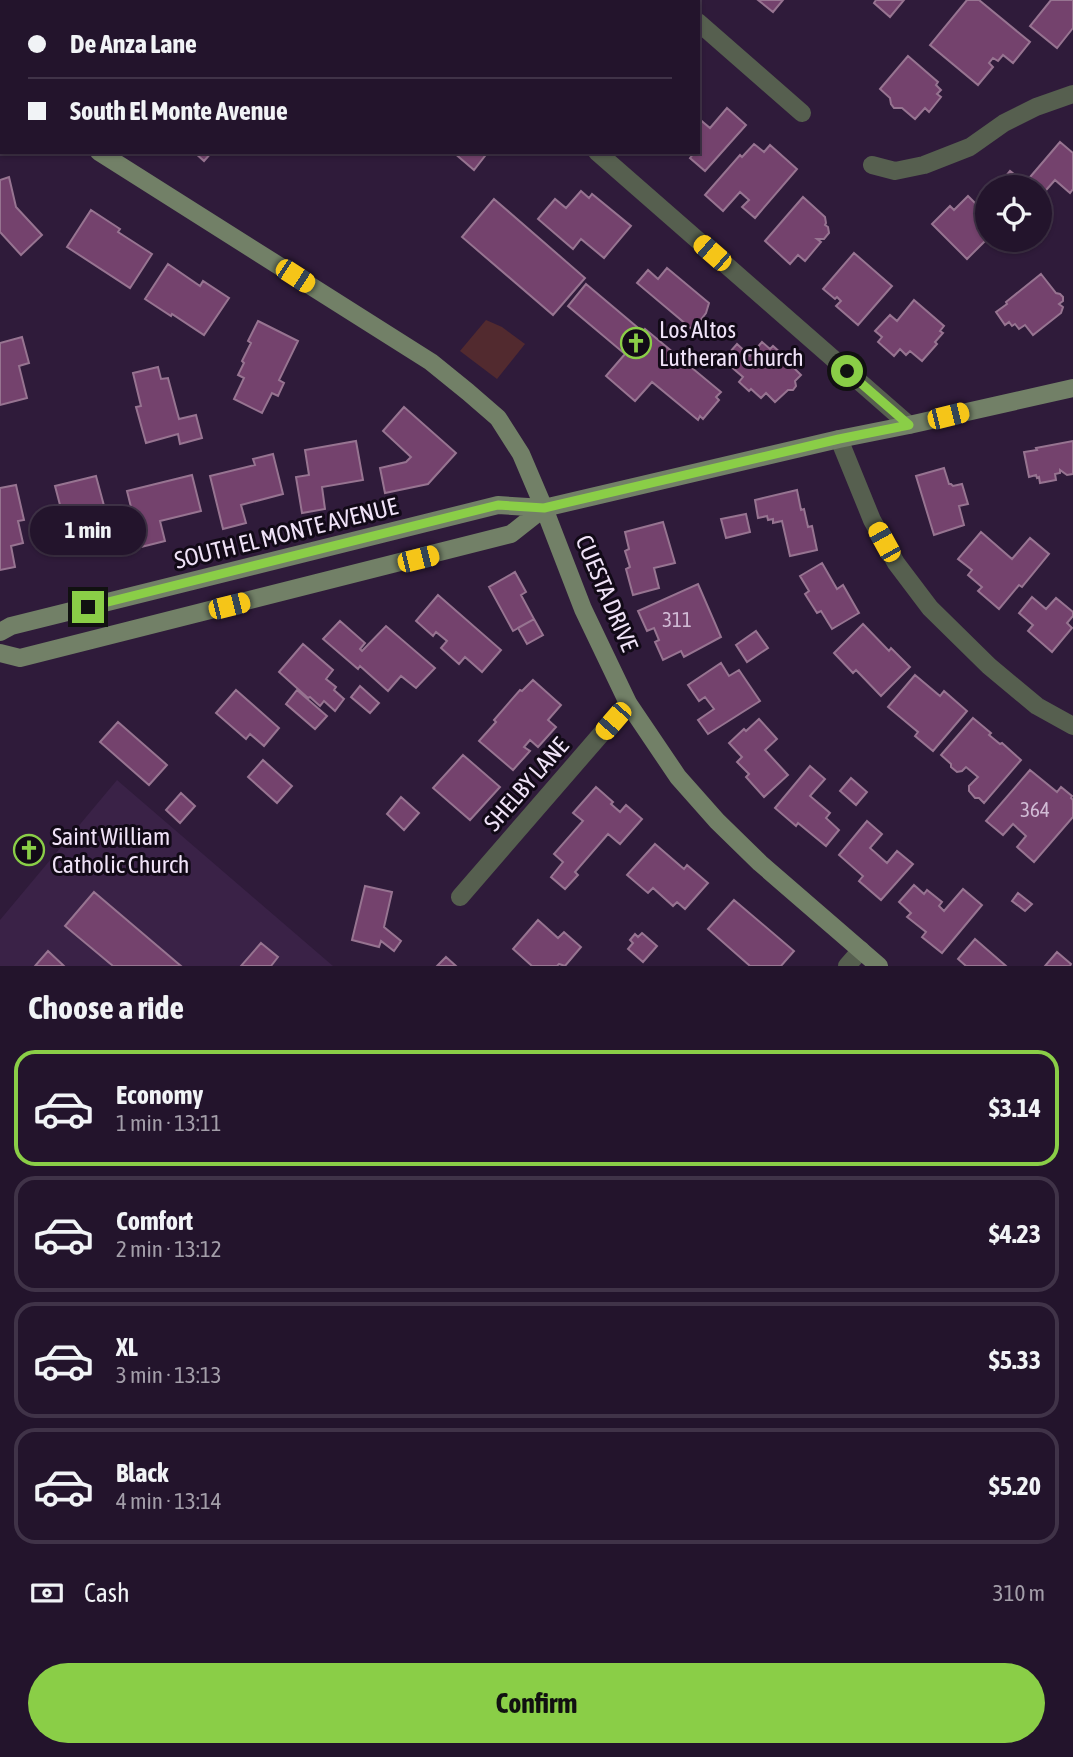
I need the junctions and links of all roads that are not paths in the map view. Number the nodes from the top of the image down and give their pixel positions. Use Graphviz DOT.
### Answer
graph roads {
  1 [pos="700,24"];
  2 [pos="1073,94"];
  3 [pos="802,113"];
  4 [pos="102,154"];
  5 [pos="599,154"];
  6 [pos="872,165"];
  7 [pos="1073,388"];
  8 [pos="909,425"];
  9 [pos="839,439"];
  10 [pos="544,508"];
  11 [pos="0,632"];
  12 [pos="0,653"];
  13 [pos="628,703"];
  14 [pos="1073,726"];
  15 [pos="460,897"];
  16 [pos="861,950"];
  17 [pos="847,966"];
  18 [pos="879,966"];
  1 -- 3 [label="street"];
  2 -- 6 [label="street"];
  4 -- 10 [label="main road, CUESTA DRIVE"];
  5 -- 8 [label="street"];
  7 -- 8 [label="main road, SOUTH EL MONTE AVENUE"];
  8 -- 9 [label="main road, SOUTH EL MONTE AVENUE"];
  9 -- 10 [label="main road, SOUTH EL MONTE AVENUE"];
  9 -- 14 [label="street"];
  10 -- 11 [label="main road, SOUTH EL MONTE AVENUE"];
  10 -- 12 [label="main road, SOUTH EL MONTE AVENUE"];
  10 -- 13 [label="main road, CUESTA DRIVE"];
  13 -- 15 [label="street, SHELBY LANE"];
  13 -- 16 [label="main road, CUESTA DRIVE"];
  16 -- 17 [label="street"];
  16 -- 18 [label="main road, CUESTA DRIVE"];
}
